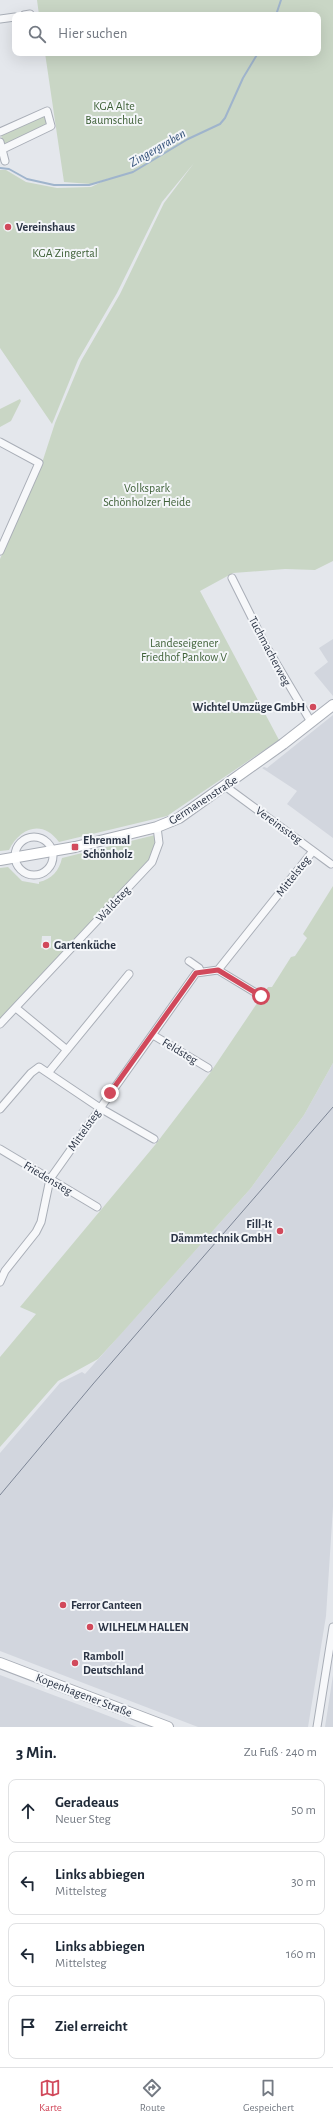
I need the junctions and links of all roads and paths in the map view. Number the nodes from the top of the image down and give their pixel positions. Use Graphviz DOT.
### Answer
graph roads {
  1 [pos="12,17"];
  2 [pos="0,19"];
  3 [pos="0,132"];
  4 [pos="1,146"];
  5 [pos="5,161"];
  6 [pos="0,442"];
  7 [pos="0,551"];
  8 [pos="232,578"];
  9 [pos="333,705"];
  10 [pos="311,722"];
  11 [pos="227,785"];
  12 [pos="157,827"];
  13 [pos="313,851"];
  14 [pos="53,852"];
  15 [pos="15,858"];
  16 [pos="0,860"];
  17 [pos="331,864"];
  18 [pos="188,961"];
  19 [pos="218,970"];
  20 [pos="201,972"];
  21 [pos="129,974"];
  22 [pos="261,996"];
  23 [pos="16,1008"];
  24 [pos="0,1024"];
  25 [pos="153,1035"];
  26 [pos="67,1050"];
  27 [pos="208,1068"];
  28 [pos="48,1073"];
  29 [pos="0,1108"];
  30 [pos="100,1108"];
  31 [pos="154,1139"];
  32 [pos="0,1149"];
  33 [pos="50,1179"];
  34 [pos="97,1208"];
  35 [pos="0,1282"];
  36 [pos="333,1627"];
  37 [pos="0,1663"];
  38 [pos="168,1727"];
  39 [pos="317,1727"];
  1 -- 2 [label="street"];
  3 -- 4 [label="street"];
  4 -- 5 [label="street"];
  6 -- 7 [label="street"];
  8 -- 10 [label="street, Tuchmacherweg"];
  9 -- 10 [label="main road, Germanenstraße"];
  10 -- 11 [label="main road, Germanenstraße"];
  11 -- 12 [label="main road, Germanenstraße"];
  11 -- 13 [label="street, Vereinssteg"];
  12 -- 14 [label="main road, Germanenstraße"];
  12 -- 23 [label="street, Waldsteg"];
  13 -- 17 [label="street, Vereinssteg"];
  13 -- 19 [label="street, Mittelsteg"];
  14 -- 15 [label="main road, Germanenstraße"];
  14 -- 15 [label="street"];
  14 -- 15 [label="street"];
  15 -- 16 [label="main road, Germanenstraße"];
  18 -- 20 [label="street"];
  19 -- 20 [label="street"];
  19 -- 22 [label="street"];
  20 -- 25 [label="street, Mittelsteg"];
  21 -- 26 [label="street"];
  23 -- 24 [label="street, Waldsteg"];
  23 -- 26 [label="street"];
  25 -- 27 [label="street, Feldsteg"];
  25 -- 30 [label="street, Mittelsteg"];
  26 -- 28 [label="street"];
  28 -- 29 [label="street"];
  28 -- 30 [label="street"];
  30 -- 31 [label="street"];
  30 -- 33 [label="street, Mittelsteg"];
  32 -- 33 [label="street, Friedensteg"];
  33 -- 34 [label="street, Friedensteg"];
  33 -- 35 [label="street, Mittelsteg"];
  36 -- 39 [label="street"];
  37 -- 38 [label="main road, Kopenhagener Straße"];
}
